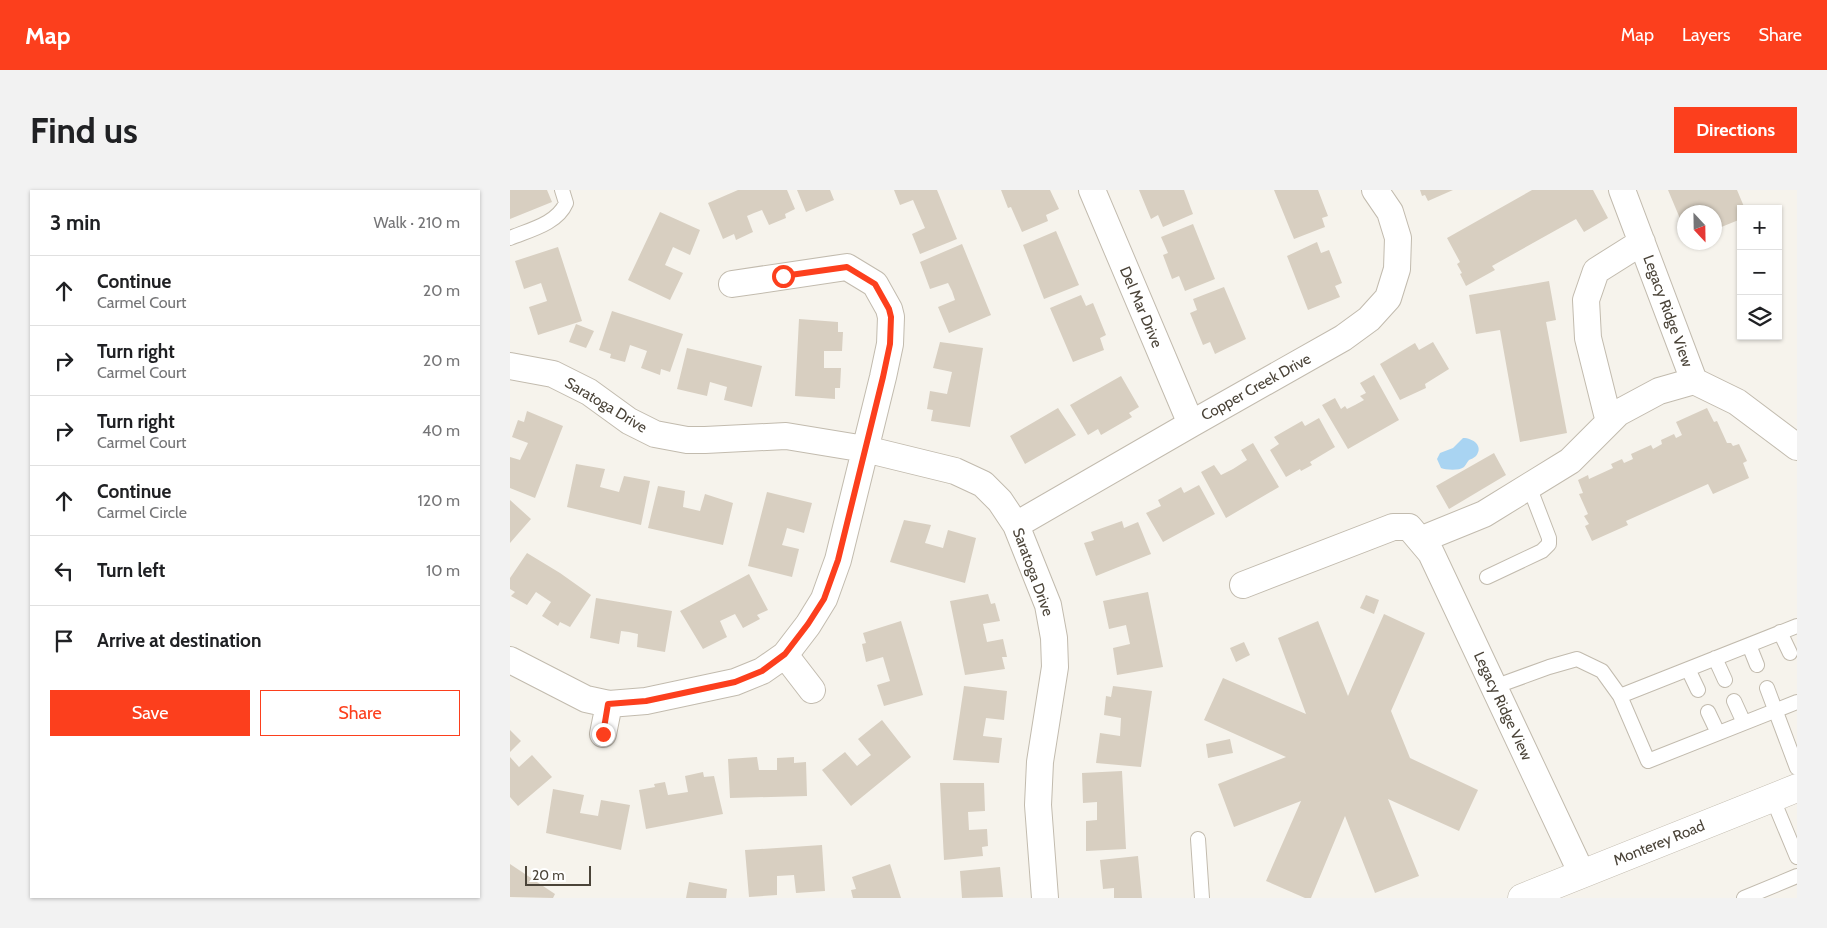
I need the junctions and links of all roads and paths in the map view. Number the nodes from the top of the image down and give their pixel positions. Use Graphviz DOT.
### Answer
graph roads {
  1 [pos="562,190"];
  2 [pos="1092,190"];
  3 [pos="1375,190"];
  4 [pos="1622,190"];
  5 [pos="510,238"];
  6 [pos="1642,242"];
  7 [pos="732,284"];
  8 [pos="510,366"];
  9 [pos="1694,381"];
  10 [pos="1609,422"];
  11 [pos="1191,424"];
  12 [pos="1797,447"];
  13 [pos="865,449"];
  14 [pos="1529,486"];
  15 [pos="1016,525"];
  16 [pos="1420,540"];
  17 [pos="1487,577"];
  18 [pos="1243,585"];
  19 [pos="1797,626"];
  20 [pos="1780,632"];
  21 [pos="1748,645"];
  22 [pos="1790,653"];
  23 [pos="785,654"];
  24 [pos="1715,658"];
  25 [pos="510,660"];
  26 [pos="1757,665"];
  27 [pos="1688,669"];
  28 [pos="1725,680"];
  29 [pos="1494,687"];
  30 [pos="1767,688"];
  31 [pos="812,690"];
  32 [pos="1698,690"];
  33 [pos="1620,696"];
  34 [pos="1734,701"];
  35 [pos="1797,702"];
  36 [pos="608,704"];
  37 [pos="1776,710"];
  38 [pos="1708,712"];
  39 [pos="1744,723"];
  40 [pos="1718,733"];
  41 [pos="603,734"];
  42 [pos="1797,768"];
  43 [pos="1785,792"];
  44 [pos="1198,839"];
  45 [pos="1797,857"];
  46 [pos="1582,874"];
  47 [pos="1797,876"];
  48 [pos="1526,897"];
  49 [pos="1044,898"];
  50 [pos="1202,898"];
  51 [pos="1744,898"];
  1 -- 5 [label="lane"];
  2 -- 11 [label="street, Del Mar Drive"];
  3 -- 11 [label="street, Copper Creek Drive"];
  4 -- 6 [label="street, Legacy Ridge View"];
  6 -- 9 [label="street, Legacy Ridge View"];
  6 -- 10 [label="street, Legacy Ridge View"];
  7 -- 13 [label="street"];
  8 -- 13 [label="street, Saratoga Drive"];
  9 -- 10 [label="street, Legacy Ridge View"];
  9 -- 12 [label="street, Legacy Ridge View"];
  10 -- 14 [label="street, Legacy Ridge View"];
  11 -- 15 [label="street, Copper Creek Drive"];
  13 -- 15 [label="street, Saratoga Drive"];
  13 -- 23 [label="street"];
  14 -- 16 [label="street, Legacy Ridge View"];
  14 -- 17 [label="lane"];
  15 -- 49 [label="street, Saratoga Drive"];
  16 -- 18 [label="street, Legacy Ridge View"];
  16 -- 29 [label="street, Legacy Ridge View"];
  19 -- 20 [label="lane"];
  20 -- 21 [label="lane"];
  20 -- 22 [label="lane"];
  21 -- 24 [label="lane"];
  21 -- 26 [label="lane"];
  23 -- 31 [label="street"];
  23 -- 36 [label="street"];
  24 -- 27 [label="lane"];
  24 -- 28 [label="lane"];
  25 -- 36 [label="street"];
  27 -- 32 [label="lane"];
  27 -- 33 [label="lane"];
  29 -- 33 [label="lane"];
  29 -- 46 [label="street, Legacy Ridge View"];
  30 -- 37 [label="lane"];
  33 -- 40 [label="lane"];
  34 -- 39 [label="lane"];
  35 -- 37 [label="lane"];
  36 -- 41 [label="street"];
  37 -- 39 [label="lane"];
  37 -- 42 [label="lane"];
  38 -- 40 [label="lane"];
  39 -- 40 [label="lane"];
  43 -- 45 [label="lane"];
  43 -- 46 [label="street, Monterey Road"];
  44 -- 50 [label="lane"];
  46 -- 48 [label="street, Monterey Road"];
  47 -- 51 [label="lane"];
}
